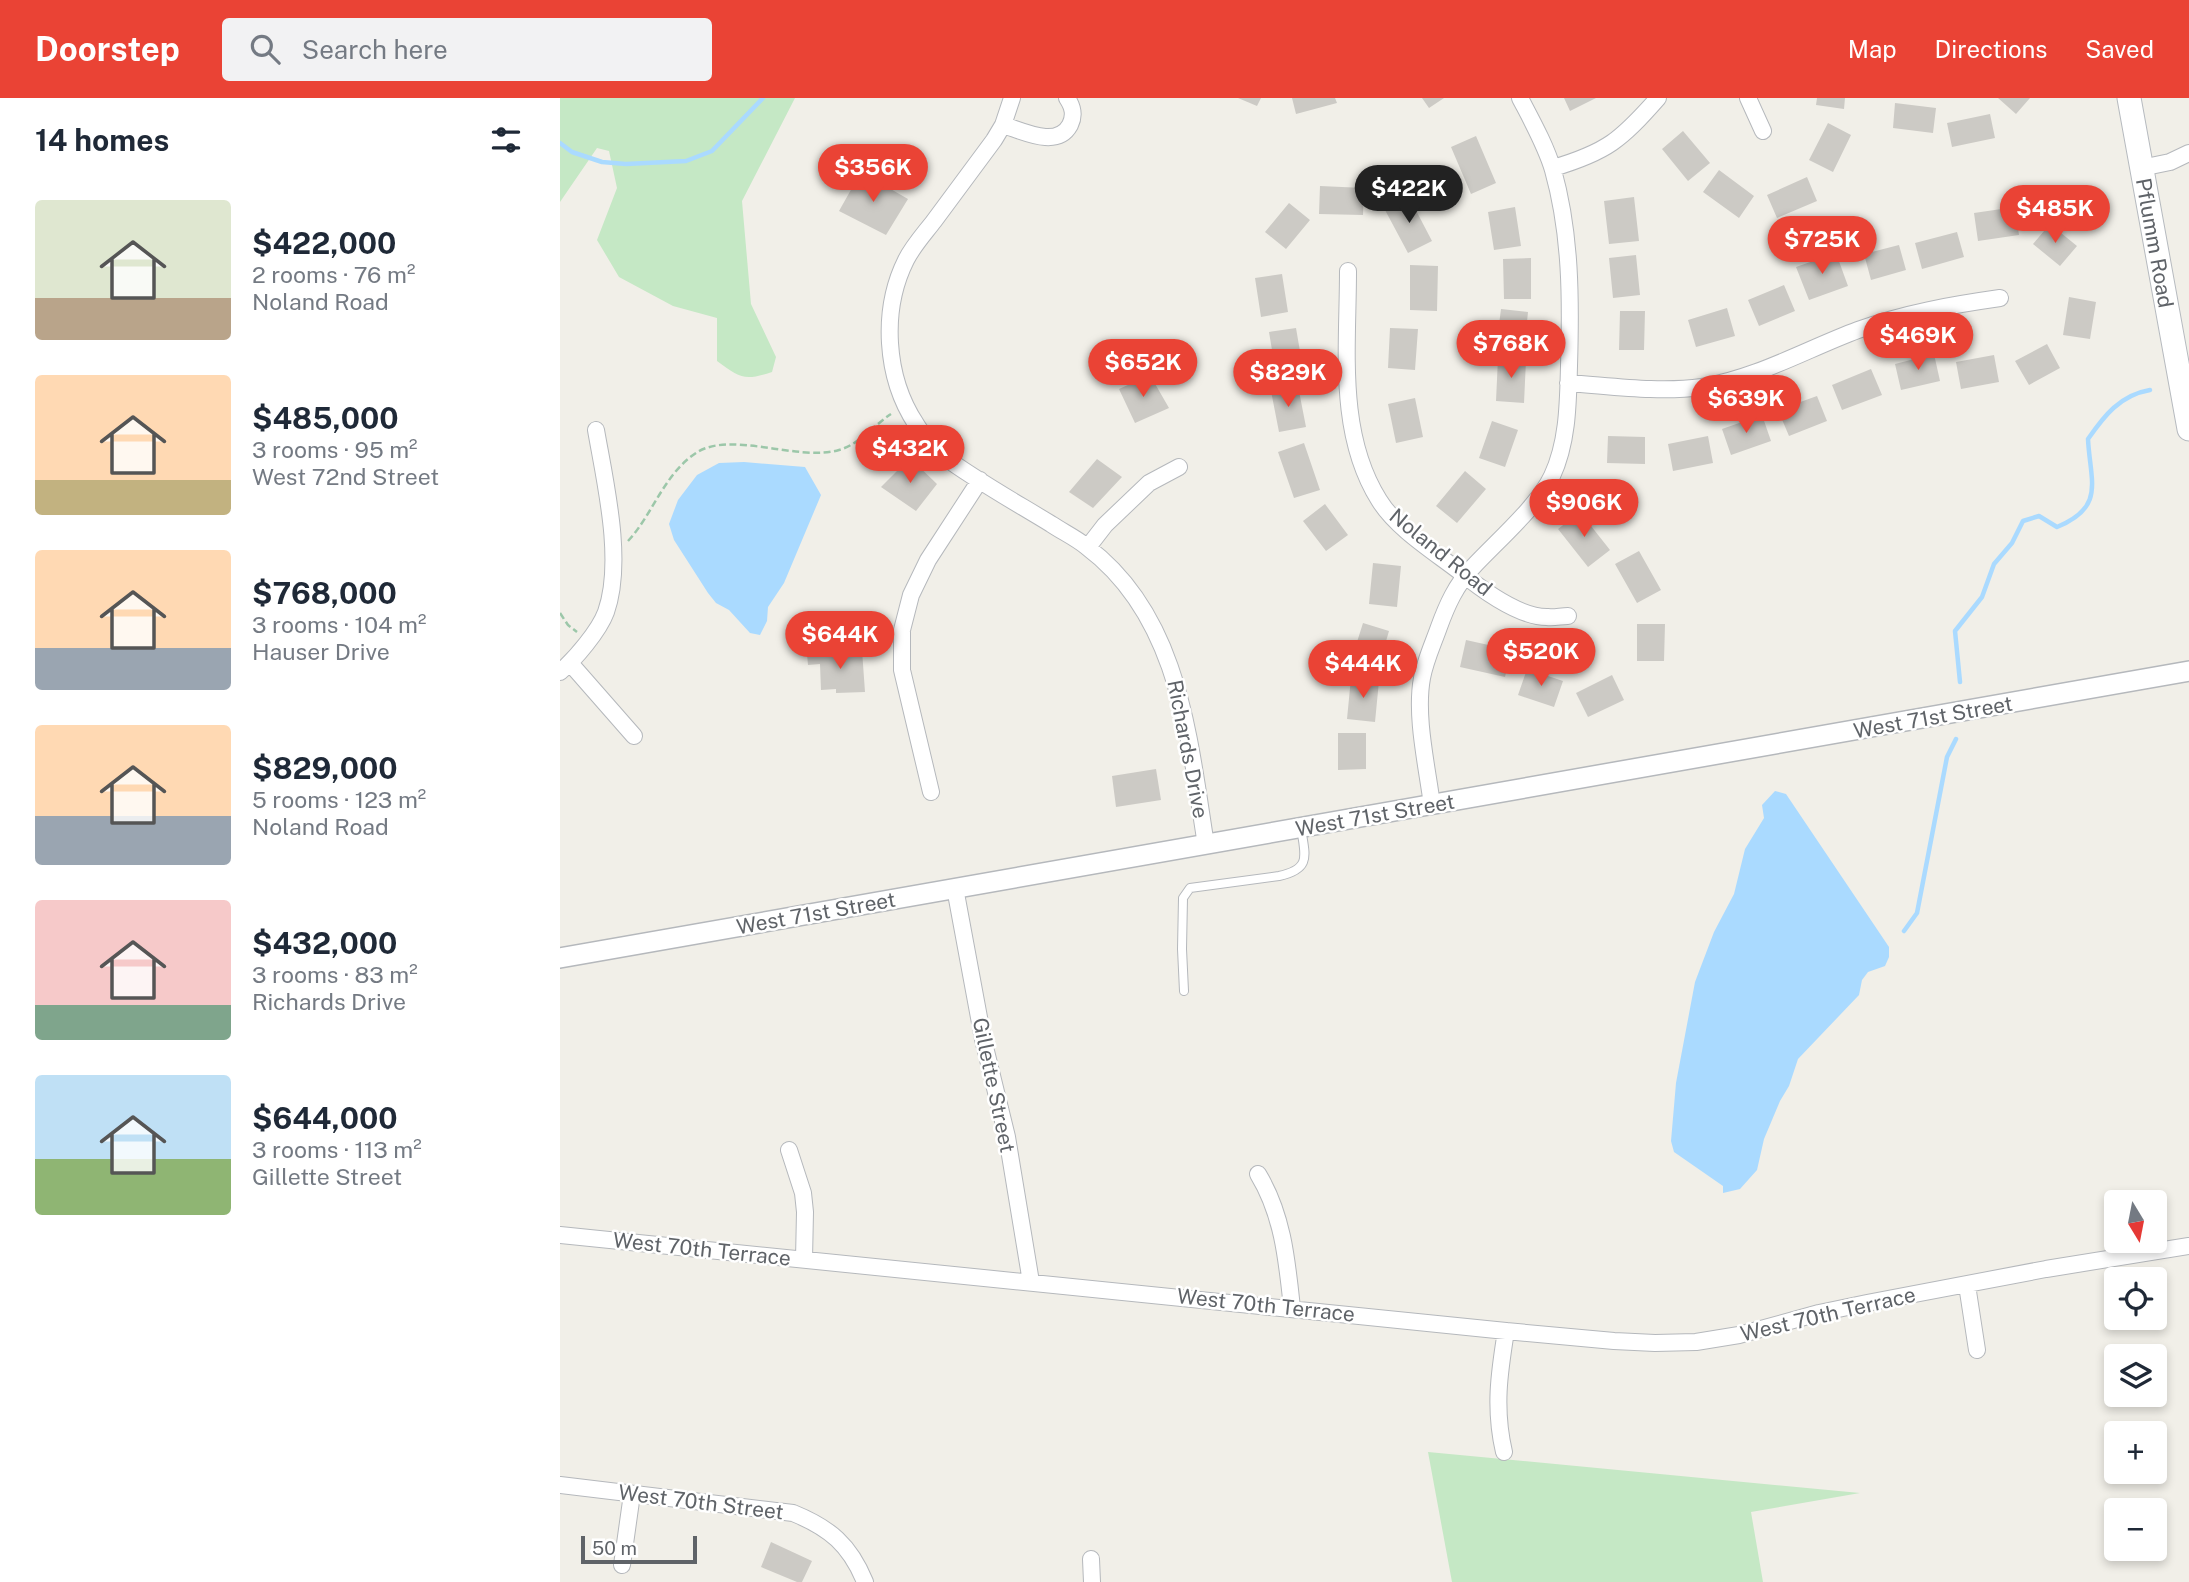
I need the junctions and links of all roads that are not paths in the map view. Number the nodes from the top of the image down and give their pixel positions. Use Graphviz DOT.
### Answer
graph roads {
  1 [pos="1012,98"];
  2 [pos="1068,98"];
  3 [pos="1520,98"];
  4 [pos="1658,98"];
  5 [pos="1748,98"];
  6 [pos="2129,98"];
  7 [pos="1003,125"];
  8 [pos="1763,131"];
  9 [pos="2189,153"];
  10 [pos="2141,168"];
  11 [pos="1553,169"];
  12 [pos="1348,271"];
  13 [pos="2000,298"];
  14 [pos="1568,383"];
  15 [pos="2189,429"];
  16 [pos="596,430"];
  17 [pos="1179,467"];
  18 [pos="980,480"];
  19 [pos="1088,547"];
  20 [pos="1465,576"];
  21 [pos="1568,616"];
  22 [pos="565,667"];
  23 [pos="2189,671"];
  24 [pos="634,736"];
  25 [pos="931,792"];
  26 [pos="1432,805"];
  27 [pos="1301,828"];
  28 [pos="1206,845"];
  29 [pos="955,888"];
  30 [pos="560,958"];
  31 [pos="1184,990"];
  32 [pos="789,1150"];
  33 [pos="1258,1174"];
  34 [pos="560,1235"];
  35 [pos="2189,1246"];
  36 [pos="804,1259"];
  37 [pos="1031,1282"];
  38 [pos="1967,1285"];
  39 [pos="1292,1308"];
  40 [pos="1506,1331"];
  41 [pos="1977,1350"];
  42 [pos="1504,1452"];
  43 [pos="560,1485"];
  44 [pos="632,1494"];
  45 [pos="1091,1559"];
  46 [pos="622,1565"];
  47 [pos="865,1582"];
  48 [pos="1092,1582"];
  1 -- 7 [label="street, Richards Drive"];
  2 -- 7 [label="street"];
  3 -- 11 [label="street"];
  4 -- 11 [label="street"];
  5 -- 8 [label="street"];
  6 -- 10 [label="main road, Pflumm Road"];
  7 -- 18 [label="street, Richards Drive"];
  9 -- 10 [label="street"];
  10 -- 15 [label="main road, Pflumm Road"];
  11 -- 14 [label="street"];
  12 -- 20 [label="street, Noland Road"];
  13 -- 14 [label="street"];
  14 -- 20 [label="street"];
  16 -- 22 [label="street"];
  17 -- 19 [label="street"];
  18 -- 19 [label="street, Richards Drive"];
  18 -- 25 [label="street"];
  19 -- 28 [label="street, Richards Drive"];
  20 -- 21 [label="street, Noland Road"];
  20 -- 26 [label="street"];
  22 -- 24 [label="street"];
  23 -- 26 [label="street, West 71st Street"];
  26 -- 27 [label="street, West 71st Street"];
  27 -- 28 [label="street, West 71st Street"];
  27 -- 31 [label="lane"];
  28 -- 29 [label="street, West 71st Street"];
  29 -- 30 [label="street, West 71st Street"];
  29 -- 37 [label="street, Gillette Street"];
  32 -- 36 [label="street"];
  33 -- 39 [label="street"];
  34 -- 36 [label="street, West 70th Terrace"];
  35 -- 38 [label="street, West 70th Terrace"];
  36 -- 37 [label="street, West 70th Terrace"];
  37 -- 39 [label="street, West 70th Terrace"];
  38 -- 40 [label="street, West 70th Terrace"];
  38 -- 41 [label="street"];
  39 -- 40 [label="street, West 70th Terrace"];
  40 -- 42 [label="street"];
  43 -- 44 [label="street, West 70th Street"];
  44 -- 46 [label="street"];
  44 -- 47 [label="street, West 70th Street"];
  45 -- 48 [label="street"];
}
